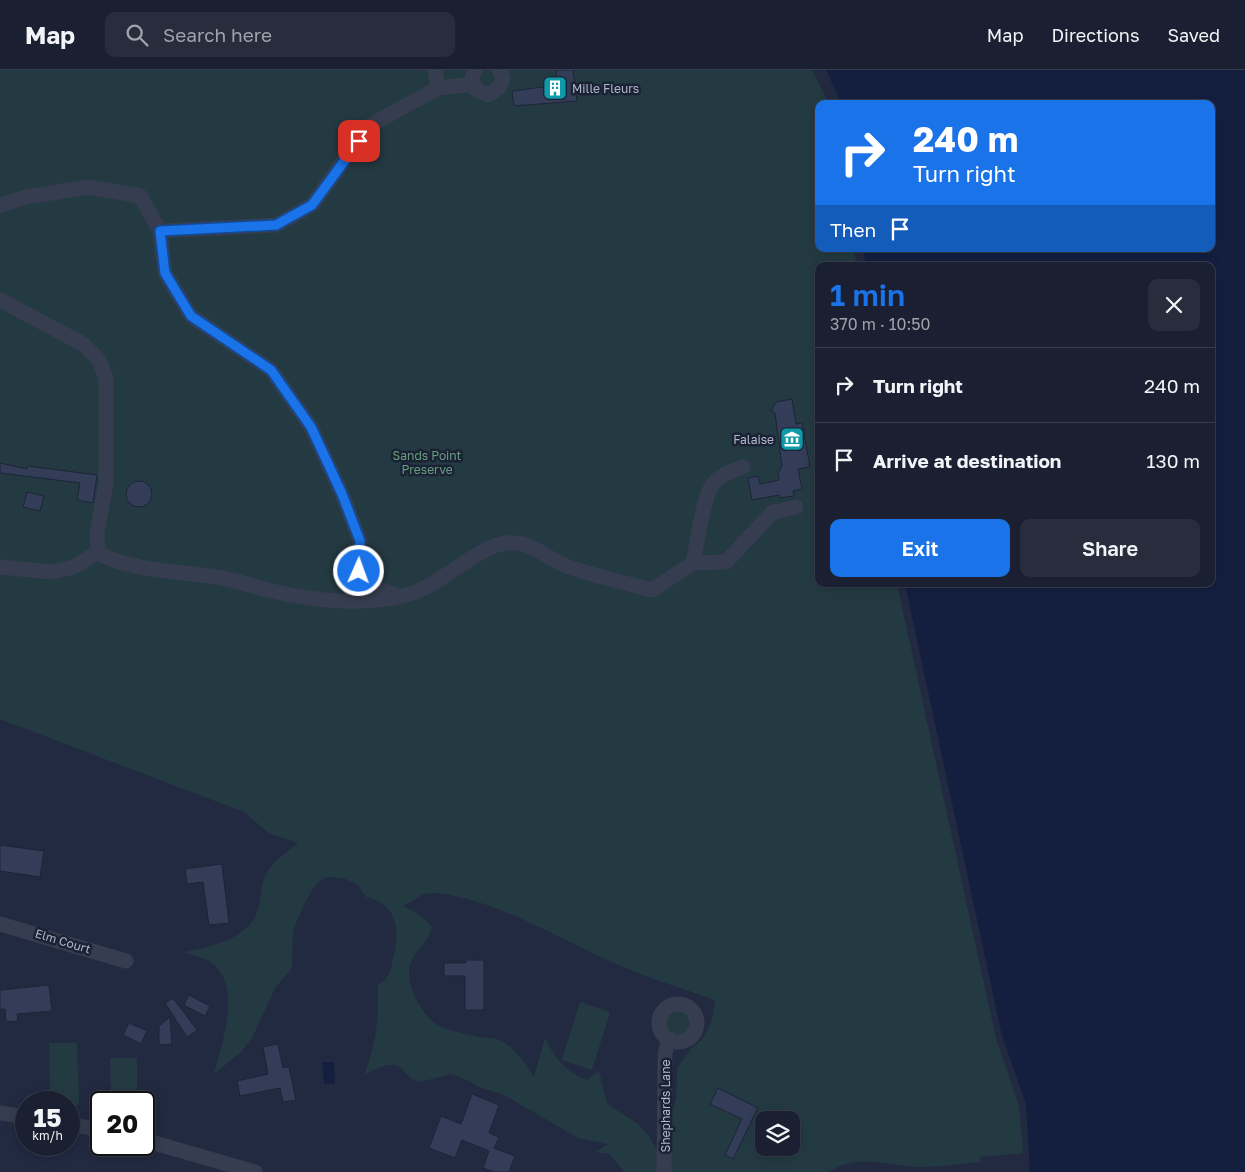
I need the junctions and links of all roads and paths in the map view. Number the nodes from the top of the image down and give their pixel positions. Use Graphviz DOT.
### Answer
graph roads {
  1 [pos="435,70"];
  2 [pos="499,70"];
  3 [pos="474,77"];
  4 [pos="438,88"];
  5 [pos="0,205"];
  6 [pos="160,231"];
  7 [pos="0,300"];
  8 [pos="743,467"];
  9 [pos="796,507"];
  10 [pos="98,552"];
  11 [pos="693,562"];
  12 [pos="0,567"];
  13 [pos="398,596"];
  14 [pos="0,924"];
  15 [pos="126,960"];
  16 [pos="668,1039"];
  17 [pos="0,1113"];
  18 [pos="15,1115"];
  19 [pos="155,1143"];
  20 [pos="255,1172"];
  21 [pos="664,1172"];
  1 -- 4 [label="street"];
  2 -- 3 [label="street"];
  3 -- 4 [label="street"];
  4 -- 6 [label="street"];
  5 -- 6 [label="street"];
  6 -- 13 [label="street"];
  7 -- 10 [label="street"];
  8 -- 11 [label="street"];
  9 -- 11 [label="street"];
  10 -- 12 [label="street"];
  10 -- 13 [label="street"];
  11 -- 13 [label="street"];
  14 -- 15 [label="street, Elm Court"];
  16 -- 21 [label="street, Shephards Lane"];
  17 -- 18 [label="street"];
  19 -- 20 [label="street"];
}
